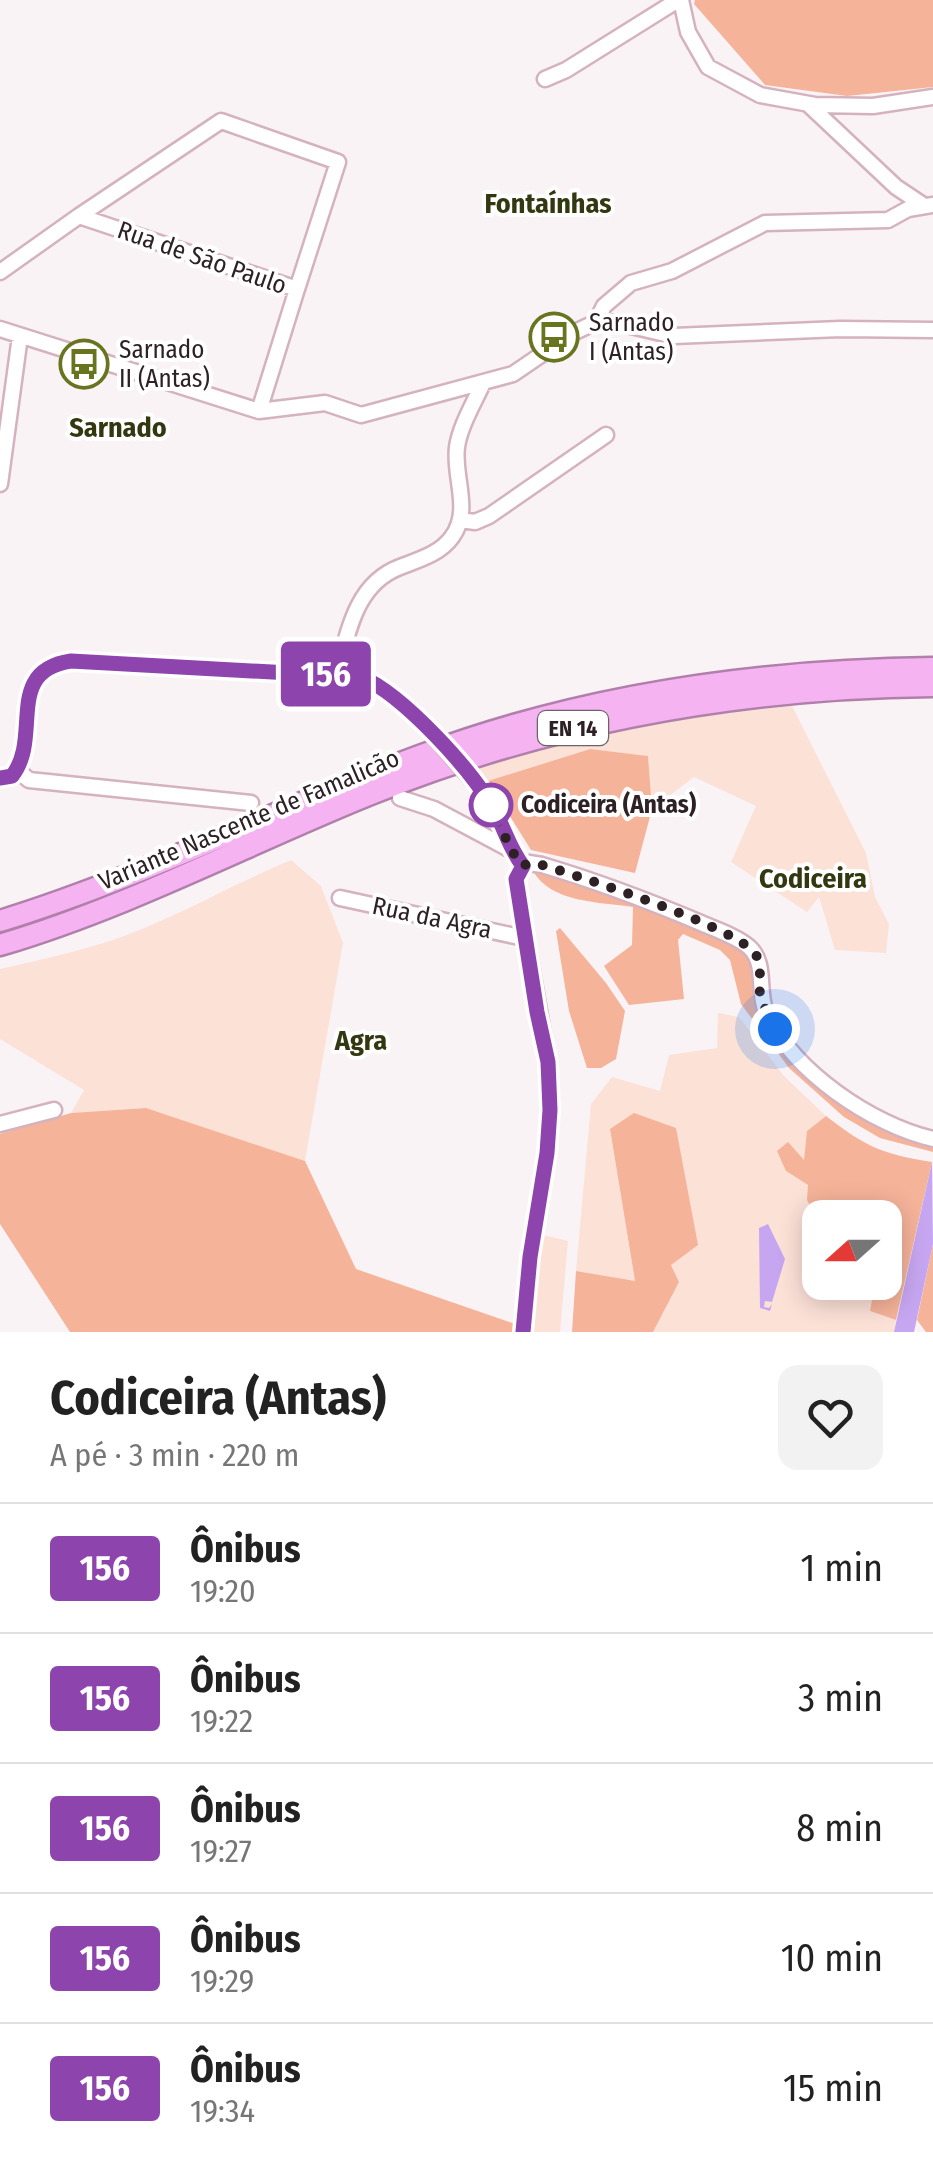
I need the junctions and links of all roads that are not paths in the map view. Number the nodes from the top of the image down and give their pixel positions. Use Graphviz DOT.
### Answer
graph roads {
  1 [pos="680,0"];
  2 [pos="545,79"];
  3 [pos="933,97"];
  4 [pos="809,104"];
  5 [pos="928,204"];
  6 [pos="79,216"];
  7 [pos="0,272"];
  8 [pos="297,289"];
  9 [pos="596,322"];
  10 [pos="0,329"];
  11 [pos="933,330"];
  12 [pos="20,336"];
  13 [pos="483,383"];
  14 [pos="259,411"];
  15 [pos="606,435"];
  16 [pos="0,484"];
  17 [pos="460,520"];
  18 [pos="933,668"];
  19 [pos="337,674"];
  20 [pos="933,686"];
  21 [pos="17,770"];
  22 [pos="0,778"];
  23 [pos="400,798"];
  24 [pos="251,804"];
  25 [pos="511,850"];
  26 [pos="523,866"];
  27 [pos="340,898"];
  28 [pos="0,921"];
  29 [pos="524,938"];
  30 [pos="0,945"];
  31 [pos="54,1110"];
  32 [pos="0,1124"];
  33 [pos="933,1140"];
  34 [pos="523,1332"];
  1 -- 2 [label="street"];
  1 -- 4 [label="street"];
  3 -- 4 [label="street"];
  4 -- 5 [label="street"];
  5 -- 9 [label="street"];
  6 -- 7 [label="street"];
  6 -- 8 [label="street, Rua de São Paulo"];
  6 -- 8 [label="street"];
  8 -- 14 [label="street, Rua de São Paulo"];
  9 -- 11 [label="street"];
  9 -- 13 [label="street"];
  10 -- 12 [label="street"];
  12 -- 14 [label="street"];
  12 -- 16 [label="street"];
  13 -- 14 [label="street"];
  13 -- 17 [label="street"];
  15 -- 17 [label="street"];
  17 -- 19 [label="street"];
  18 -- 28 [label="highway, Variante Nascente de Famalicão / EN 14"];
  19 -- 21 [label="street"];
  19 -- 25 [label="street, bridge"];
  20 -- 30 [label="highway, Variante Nascente de Famalicão / EN 14"];
  21 -- 22 [label="street"];
  21 -- 24 [label="street"];
  23 -- 25 [label="street"];
  25 -- 26 [label="street"];
  26 -- 29 [label="street"];
  26 -- 33 [label="street"];
  27 -- 29 [label="street, Rua da Agra"];
  29 -- 34 [label="street"];
  31 -- 32 [label="street"];
}
